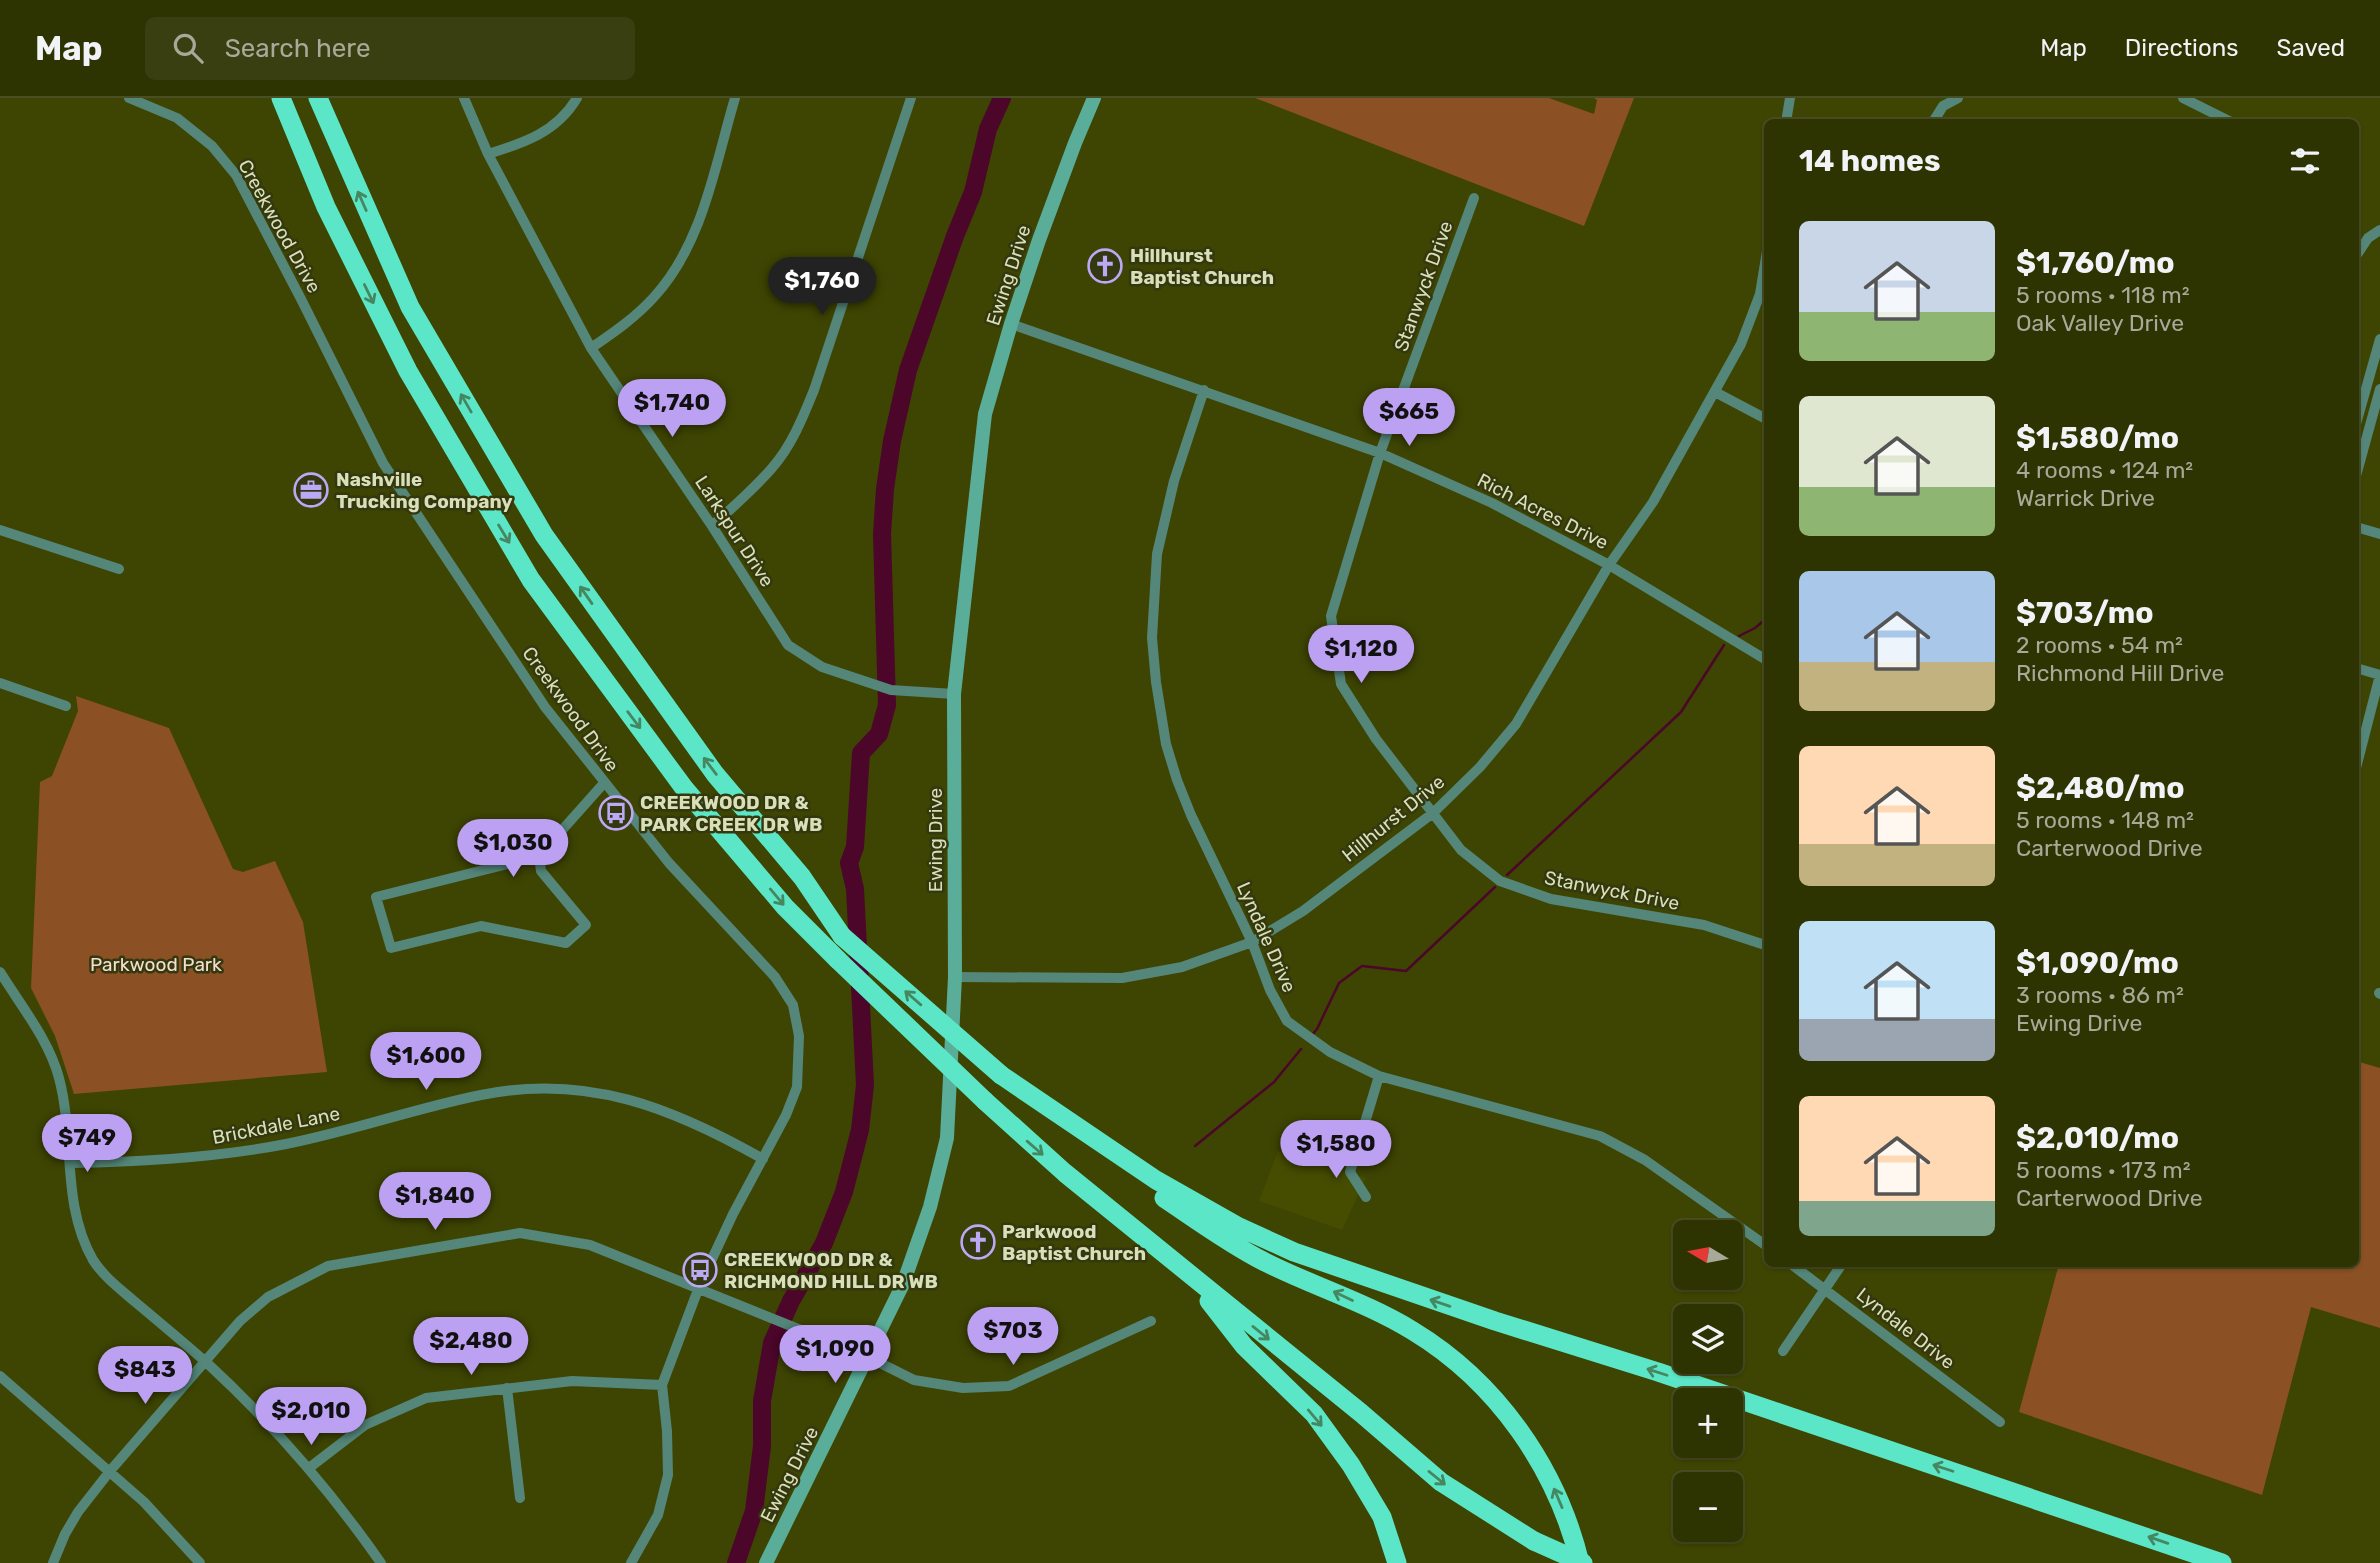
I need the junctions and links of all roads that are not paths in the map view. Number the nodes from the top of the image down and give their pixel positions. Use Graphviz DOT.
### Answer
graph roads {
  1 [pos="129,98"];
  2 [pos="281,98"];
  3 [pos="318,98"];
  4 [pos="464,98"];
  5 [pos="577,98"];
  6 [pos="735,98"];
  7 [pos="911,98"];
  8 [pos="1094,98"];
  9 [pos="1790,98"];
  10 [pos="1958,98"];
  11 [pos="2183,98"];
  12 [pos="1786,119"];
  13 [pos="1935,119"];
  14 [pos="2225,119"];
  15 [pos="488,154"];
  16 [pos="1474,198"];
  17 [pos="2380,230"];
  18 [pos="2359,252"];
  19 [pos="1764,269"];
  20 [pos="1011,324"];
  21 [pos="2380,338"];
  22 [pos="591,348"];
  23 [pos="2380,388"];
  24 [pos="1204,390"];
  25 [pos="1715,392"];
  26 [pos="2359,413"];
  27 [pos="1764,418"];
  28 [pos="1380,453"];
  29 [pos="2359,465"];
  30 [pos="712,526"];
  31 [pos="2359,528"];
  32 [pos="0,530"];
  33 [pos="2380,534"];
  34 [pos="1609,565"];
  35 [pos="118,569"];
  36 [pos="1764,659"];
  37 [pos="2359,669"];
  38 [pos="0,683"];
  39 [pos="954,694"];
  40 [pos="66,706"];
  41 [pos="2359,756"];
  42 [pos="604,783"];
  43 [pos="1433,813"];
  44 [pos="539,856"];
  45 [pos="1252,942"];
  46 [pos="1764,945"];
  47 [pos="0,972"];
  48 [pos="955,977"];
  49 [pos="1379,1076"];
  50 [pos="1044,1105"];
  51 [pos="763,1159"];
  52 [pos="71,1163"];
  53 [pos="1366,1198"];
  54 [pos="1764,1244"];
  55 [pos="1795,1267"];
  56 [pos="1840,1267"];
  57 [pos="1189,1275"];
  58 [pos="699,1287"];
  59 [pos="1827,1289"];
  60 [pos="1151,1321"];
  61 [pos="1783,1351"];
  62 [pos="868,1357"];
  63 [pos="205,1361"];
  64 [pos="0,1376"];
  65 [pos="662,1385"];
  66 [pos="507,1388"];
  67 [pos="2000,1422"];
  68 [pos="309,1468"];
  69 [pos="110,1471"];
  70 [pos="520,1498"];
  71 [pos="52,1563"];
  72 [pos="200,1563"];
  73 [pos="381,1563"];
  74 [pos="631,1563"];
  75 [pos="766,1563"];
  76 [pos="1397,1563"];
  77 [pos="1582,1563"];
  78 [pos="2222,1563"];
  1 -- 42 [label="street, Creekwood Drive"];
  2 -- 57 [label="highway, one-way, bridge"];
  50 -- 3 [label="highway, one-way, bridge"];
  4 -- 15 [label="street, Larkspur Drive"];
  5 -- 15 [label="street"];
  6 -- 22 [label="street"];
  7 -- 30 [label="street"];
  8 -- 20 [label="main road, Ewing Drive"];
  9 -- 12 [label="street"];
  10 -- 13 [label="street"];
  11 -- 14 [label="street"];
  15 -- 22 [label="street, Larkspur Drive"];
  16 -- 28 [label="street, Stanwyck Drive"];
  17 -- 18 [label="street"];
  19 -- 25 [label="street, Hillhurst Drive"];
  20 -- 24 [label="street, Rich Acres Drive"];
  20 -- 39 [label="main road, Ewing Drive"];
  21 -- 26 [label="street"];
  22 -- 30 [label="street, Larkspur Drive"];
  23 -- 29 [label="street"];
  24 -- 28 [label="street, Rich Acres Drive"];
  24 -- 45 [label="street, Lyndale Drive"];
  25 -- 27 [label="street"];
  25 -- 34 [label="street, Hillhurst Drive"];
  28 -- 34 [label="street, Rich Acres Drive"];
  28 -- 43 [label="street, Stanwyck Drive"];
  30 -- 39 [label="street, Larkspur Drive"];
  31 -- 33 [label="street"];
  32 -- 35 [label="street"];
  34 -- 36 [label="street, Rich Acres Drive"];
  34 -- 43 [label="street, Hillhurst Drive"];
  37 -- 41 [label="street"];
  38 -- 40 [label="street"];
  39 -- 48 [label="main road, Ewing Drive"];
  42 -- 44 [label="street"];
  42 -- 51 [label="street, Creekwood Drive"];
  43 -- 45 [label="street, Hillhurst Drive"];
  43 -- 46 [label="street, Stanwyck Drive"];
  44 -- 44 [label="street"];
  45 -- 48 [label="street, Hillhurst Drive"];
  45 -- 49 [label="street, Lyndale Drive"];
  47 -- 52 [label="street"];
  48 -- 62 [label="main road, Ewing Drive"];
  49 -- 53 [label="street"];
  49 -- 54 [label="street, Lyndale Drive"];
  77 -- 50 [label="highway, one-way"];
  78 -- 50 [label="highway, one-way"];
  51 -- 52 [label="street, Brickdale Lane"];
  51 -- 58 [label="street, Creekwood Drive"];
  52 -- 63 [label="street"];
  55 -- 59 [label="street, Lyndale Drive"];
  56 -- 59 [label="street"];
  57 -- 76 [label="highway, one-way"];
  57 -- 77 [label="highway, one-way, bridge"];
  58 -- 62 [label="street"];
  58 -- 63 [label="street"];
  58 -- 65 [label="street, Creekwood Drive"];
  59 -- 61 [label="street"];
  59 -- 67 [label="street, Lyndale Drive"];
  60 -- 62 [label="street"];
  62 -- 75 [label="main road, Ewing Drive"];
  63 -- 68 [label="street"];
  63 -- 69 [label="street"];
  64 -- 69 [label="street"];
  65 -- 66 [label="street"];
  65 -- 74 [label="street, Creekwood Drive"];
  66 -- 68 [label="street"];
  66 -- 70 [label="street"];
  68 -- 73 [label="street"];
  69 -- 71 [label="street"];
  69 -- 72 [label="street"];
}
